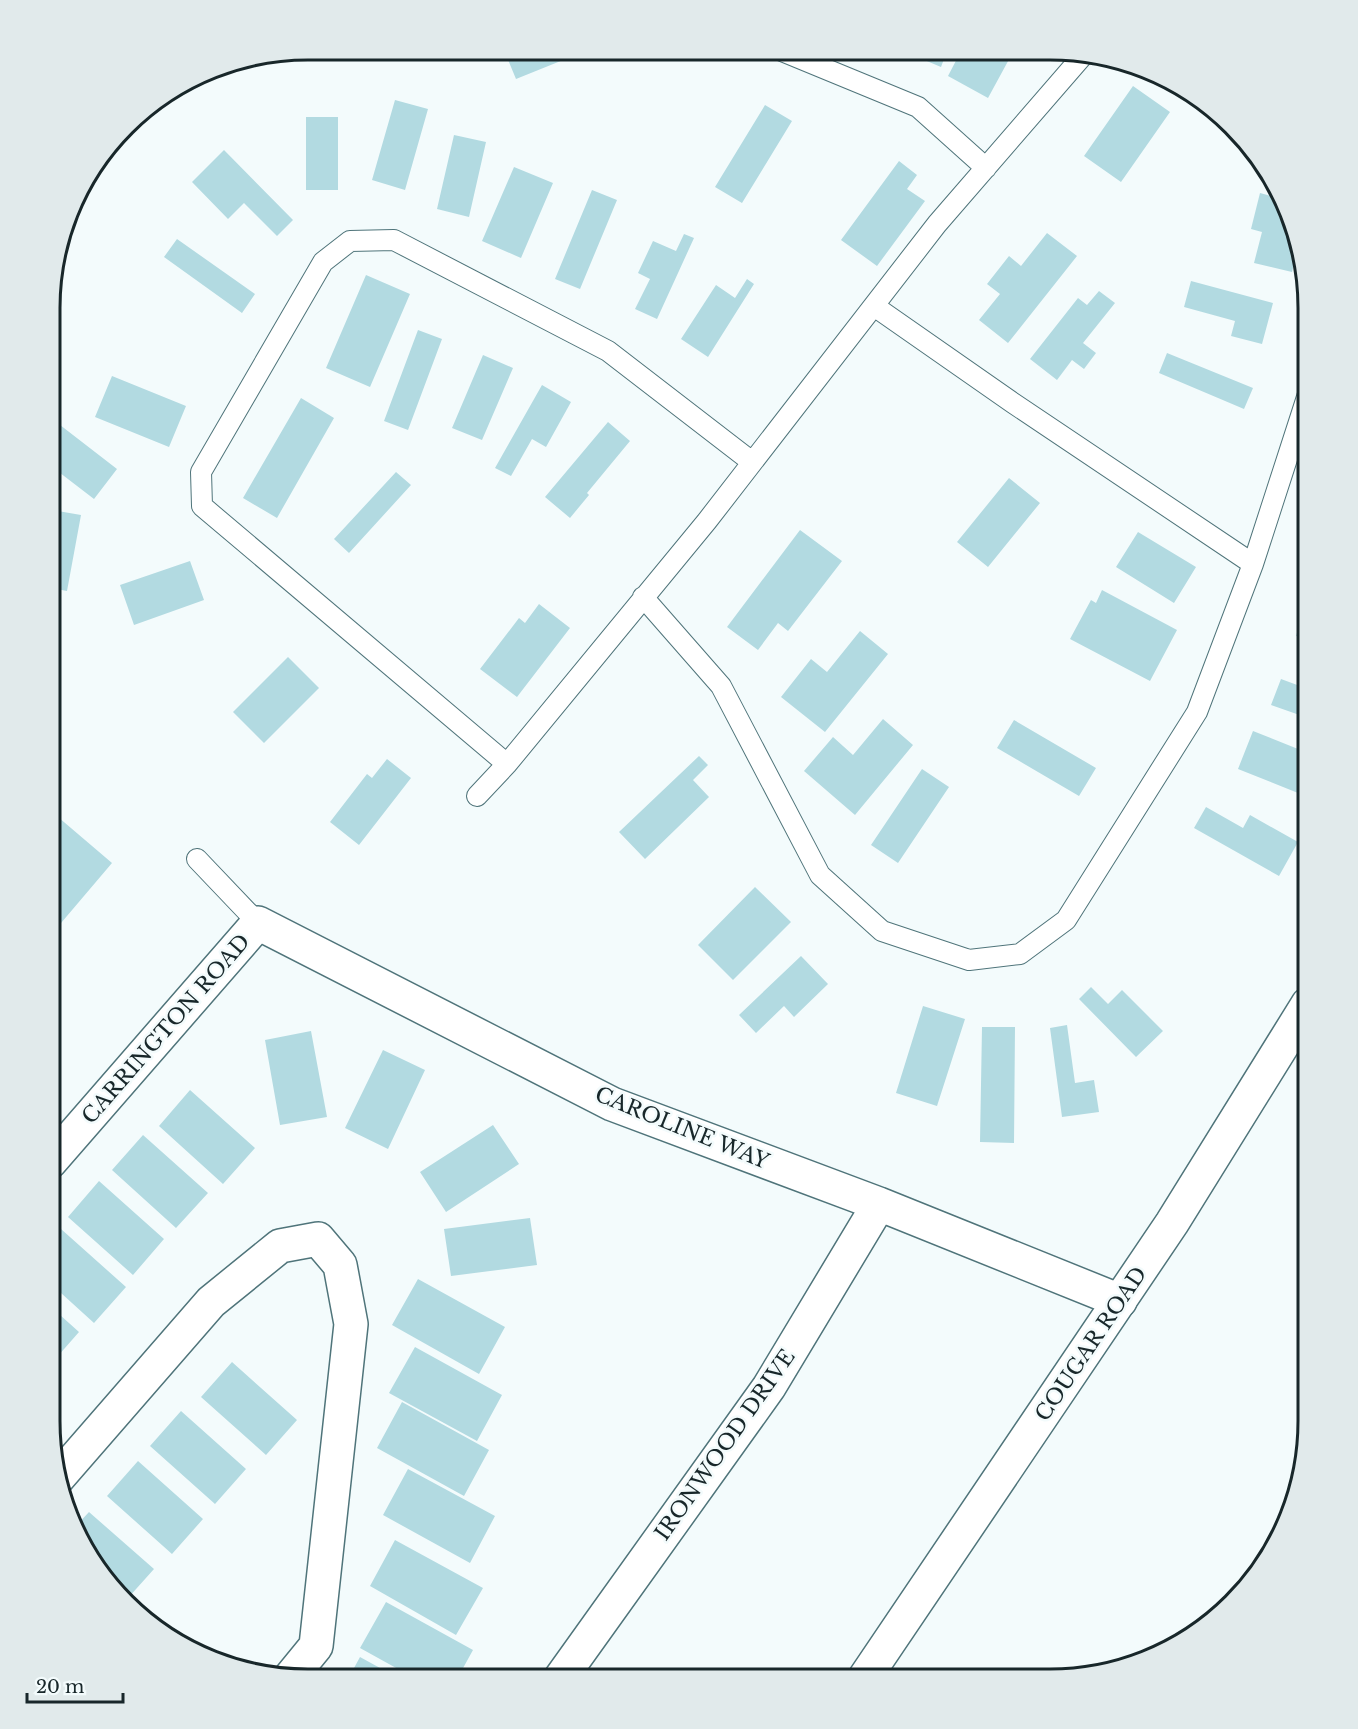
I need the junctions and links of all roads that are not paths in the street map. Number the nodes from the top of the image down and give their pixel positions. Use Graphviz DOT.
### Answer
graph roads {
  1 [pos="804,60"];
  2 [pos="1078,62"];
  3 [pos="986,168"];
  4 [pos="874,306"];
  5 [pos="1298,425"];
  6 [pos="752,462"];
  7 [pos="1253,564"];
  8 [pos="643,597"];
  9 [pos="507,764"];
  10 [pos="477,796"];
  11 [pos="197,859"];
  12 [pos="258,923"];
  13 [pos="1298,1020"];
  14 [pos="60,1151"];
  15 [pos="879,1204"];
  16 [pos="1120,1301"];
  17 [pos="65,1470"];
  18 [pos="297,1668"];
  19 [pos="567,1669"];
  20 [pos="871,1669"];
  1 -- 3 [label="lane"];
  2 -- 3 [label="lane"];
  3 -- 4 [label="lane"];
  4 -- 6 [label="lane"];
  4 -- 7 [label="lane"];
  5 -- 7 [label="lane"];
  6 -- 8 [label="lane"];
  6 -- 9 [label="lane"];
  7 -- 8 [label="lane"];
  8 -- 9 [label="lane"];
  9 -- 10 [label="lane"];
  11 -- 12 [label="lane"];
  12 -- 14 [label="street, CARRINGTON ROAD"];
  12 -- 15 [label="street, CAROLINE WAY"];
  13 -- 16 [label="street, COUGAR ROAD"];
  15 -- 16 [label="street, CAROLINE WAY"];
  15 -- 19 [label="street, IRONWOOD DRIVE"];
  16 -- 20 [label="street, COUGAR ROAD"];
  17 -- 18 [label="street"];
}
